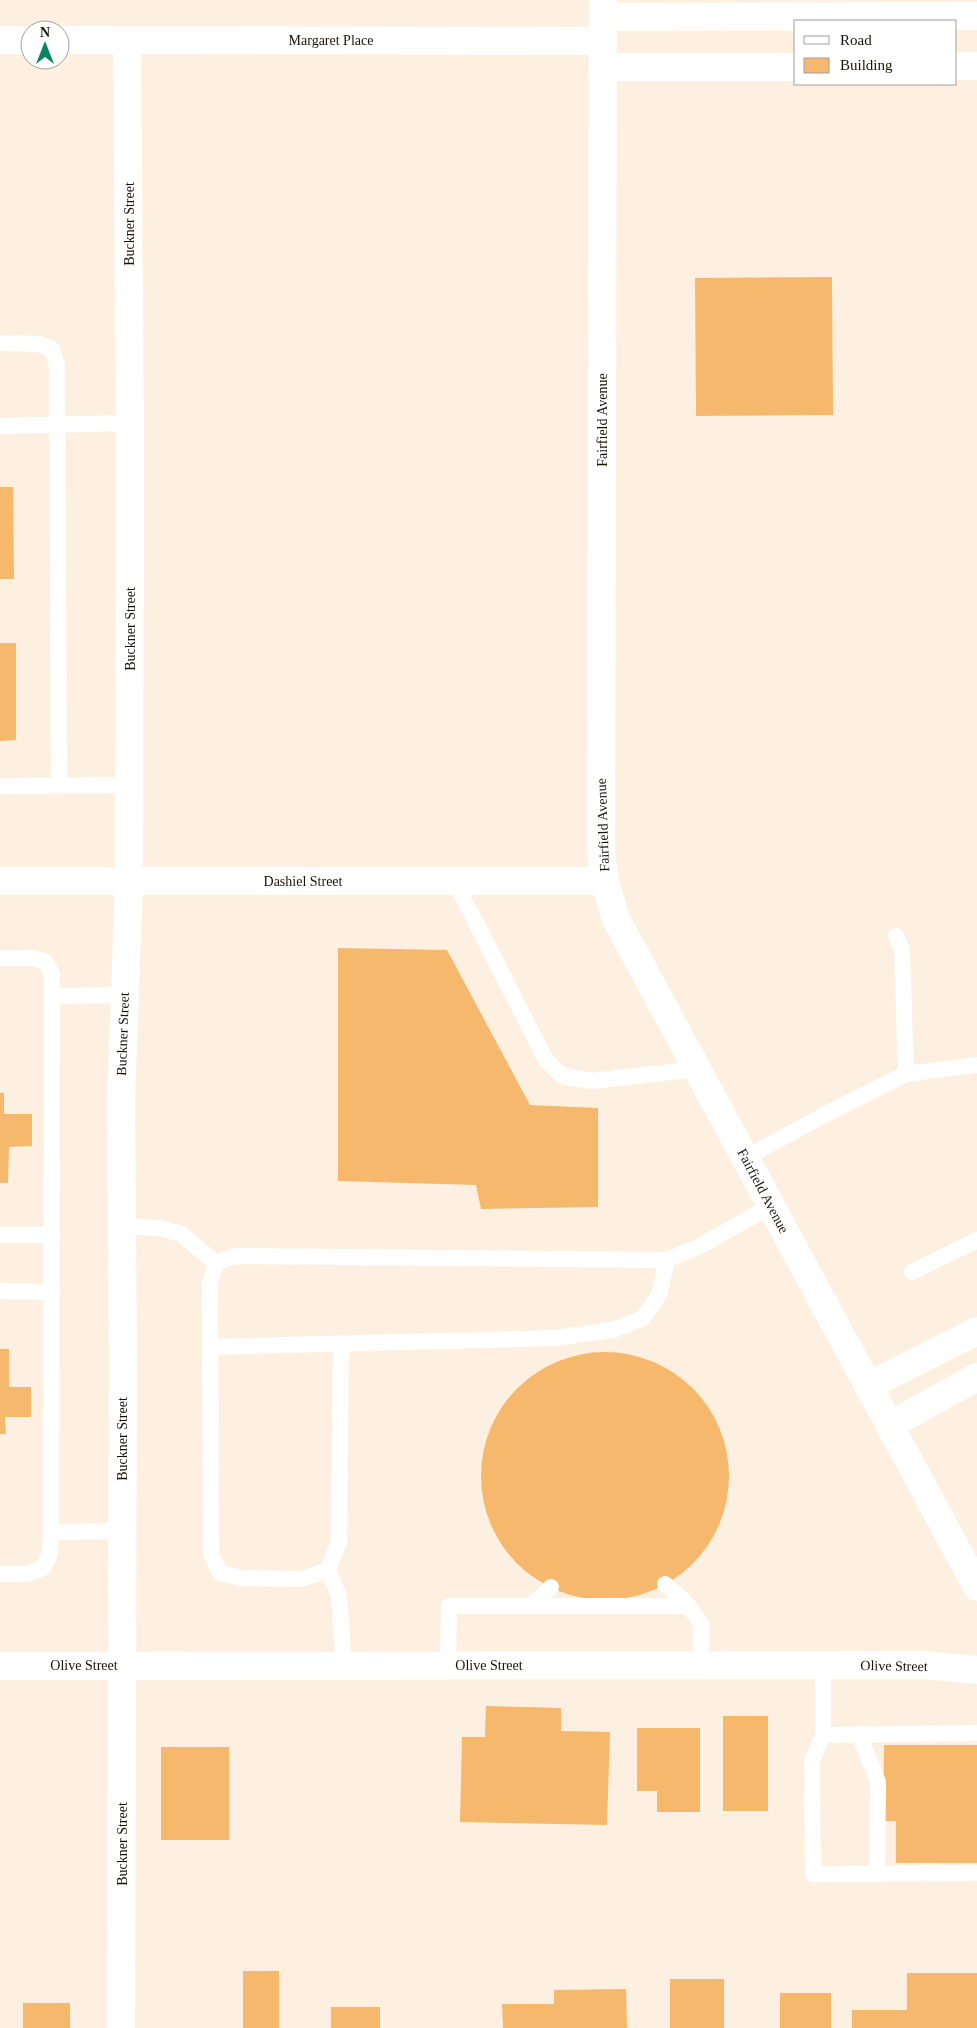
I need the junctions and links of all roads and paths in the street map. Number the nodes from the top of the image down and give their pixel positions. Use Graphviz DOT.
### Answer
graph roads {
  1 [pos="851,8"];
  2 [pos="964,11"];
  3 [pos="603,19"];
  4 [pos="0,40"];
  5 [pos="20,40"];
  6 [pos="70,40"];
  7 [pos="127,40"];
  8 [pos="957,66"];
  9 [pos="977,66"];
  10 [pos="602,67"];
  11 [pos="794,67"];
  12 [pos="0,344"];
  13 [pos="130,423"];
  14 [pos="58,425"];
  15 [pos="0,426"];
  16 [pos="129,785"];
  17 [pos="0,786"];
  18 [pos="59,786"];
  19 [pos="0,881"];
  20 [pos="129,881"];
  21 [pos="605,881"];
  22 [pos="455,882"];
  23 [pos="896,936"];
  24 [pos="0,958"];
  25 [pos="125,995"];
  26 [pos="52,996"];
  27 [pos="977,1065"];
  28 [pos="697,1069"];
  29 [pos="906,1074"];
  30 [pos="745,1158"];
  31 [pos="771,1206"];
  32 [pos="122,1226"];
  33 [pos="0,1234"];
  34 [pos="52,1234"];
  35 [pos="977,1240"];
  36 [pos="667,1260"];
  37 [pos="216,1263"];
  38 [pos="912,1272"];
  39 [pos="0,1291"];
  40 [pos="52,1292"];
  41 [pos="977,1331"];
  42 [pos="341,1343"];
  43 [pos="210,1347"];
  44 [pos="977,1377"];
  45 [pos="868,1386"];
  46 [pos="890,1426"];
  47 [pos="122,1531"];
  48 [pos="51,1532"];
  49 [pos="328,1570"];
  50 [pos="0,1574"];
  51 [pos="974,1576"];
  52 [pos="666,1584"];
  53 [pos="551,1587"];
  54 [pos="531,1606"];
  55 [pos="689,1606"];
  56 [pos="121,1665"];
  57 [pos="344,1665"];
  58 [pos="448,1665"];
  59 [pos="700,1665"];
  60 [pos="823,1665"];
  61 [pos="0,1666"];
  62 [pos="977,1670"];
  63 [pos="977,1733"];
  64 [pos="859,1734"];
  65 [pos="822,1735"];
  66 [pos="877,1873"];
  67 [pos="977,1873"];
  68 [pos="121,2028"];
  1 -- 2 [label="street, Margaret Place"];
  1 -- 3 [label="street, Margaret Place"];
  3 -- 7 [label="street, Margaret Place"];
  3 -- 10 [label="street, Fairfield Avenue"];
  4 -- 5 [label="street"];
  6 -- 7 [label="street, Margaret Place"];
  7 -- 13 [label="street, Buckner Street"];
  8 -- 9 [label="street"];
  10 -- 11 [label="street"];
  10 -- 21 [label="street, Fairfield Avenue"];
  12 -- 14 [label="lane"];
  13 -- 14 [label="lane"];
  13 -- 16 [label="street, Buckner Street"];
  14 -- 15 [label="lane"];
  14 -- 18 [label="lane"];
  16 -- 18 [label="lane"];
  16 -- 20 [label="street, Buckner Street"];
  17 -- 18 [label="lane"];
  19 -- 20 [label="street, Dashiel Street"];
  20 -- 22 [label="street, Dashiel Street"];
  20 -- 25 [label="street, Buckner Street"];
  21 -- 22 [label="street, Dashiel Street"];
  21 -- 28 [label="street, Fairfield Avenue"];
  22 -- 28 [label="lane"];
  23 -- 29 [label="lane"];
  24 -- 26 [label="lane"];
  25 -- 26 [label="lane"];
  25 -- 32 [label="street, Buckner Street"];
  26 -- 34 [label="lane"];
  27 -- 29 [label="lane"];
  28 -- 30 [label="street, Fairfield Avenue"];
  29 -- 30 [label="lane"];
  30 -- 31 [label="street, Fairfield Avenue"];
  31 -- 36 [label="lane"];
  31 -- 45 [label="street, Fairfield Avenue"];
  32 -- 37 [label="lane"];
  32 -- 47 [label="street, Buckner Street"];
  33 -- 34 [label="lane"];
  34 -- 40 [label="lane"];
  35 -- 38 [label="lane"];
  36 -- 37 [label="lane"];
  36 -- 42 [label="lane"];
  37 -- 43 [label="lane"];
  39 -- 40 [label="lane"];
  40 -- 48 [label="lane"];
  41 -- 45 [label="street"];
  42 -- 43 [label="lane"];
  42 -- 49 [label="lane"];
  43 -- 49 [label="lane"];
  44 -- 46 [label="street"];
  45 -- 46 [label="street, Fairfield Avenue"];
  46 -- 51 [label="street, Fairfield Avenue"];
  47 -- 48 [label="lane"];
  47 -- 56 [label="street, Buckner Street"];
  48 -- 50 [label="lane"];
  49 -- 57 [label="lane"];
  52 -- 55 [label="lane"];
  53 -- 54 [label="lane"];
  54 -- 55 [label="lane"];
  54 -- 58 [label="lane"];
  55 -- 59 [label="lane"];
  56 -- 57 [label="street, Olive Street"];
  56 -- 61 [label="street, Olive Street"];
  56 -- 68 [label="street, Buckner Street"];
  57 -- 58 [label="street, Olive Street"];
  58 -- 59 [label="street, Olive Street"];
  59 -- 60 [label="street, Olive Street"];
  60 -- 62 [label="street, Olive Street"];
  60 -- 65 [label="lane"];
  63 -- 64 [label="lane"];
  64 -- 65 [label="lane"];
  64 -- 66 [label="lane"];
  65 -- 66 [label="lane"];
  66 -- 67 [label="lane"];
}
